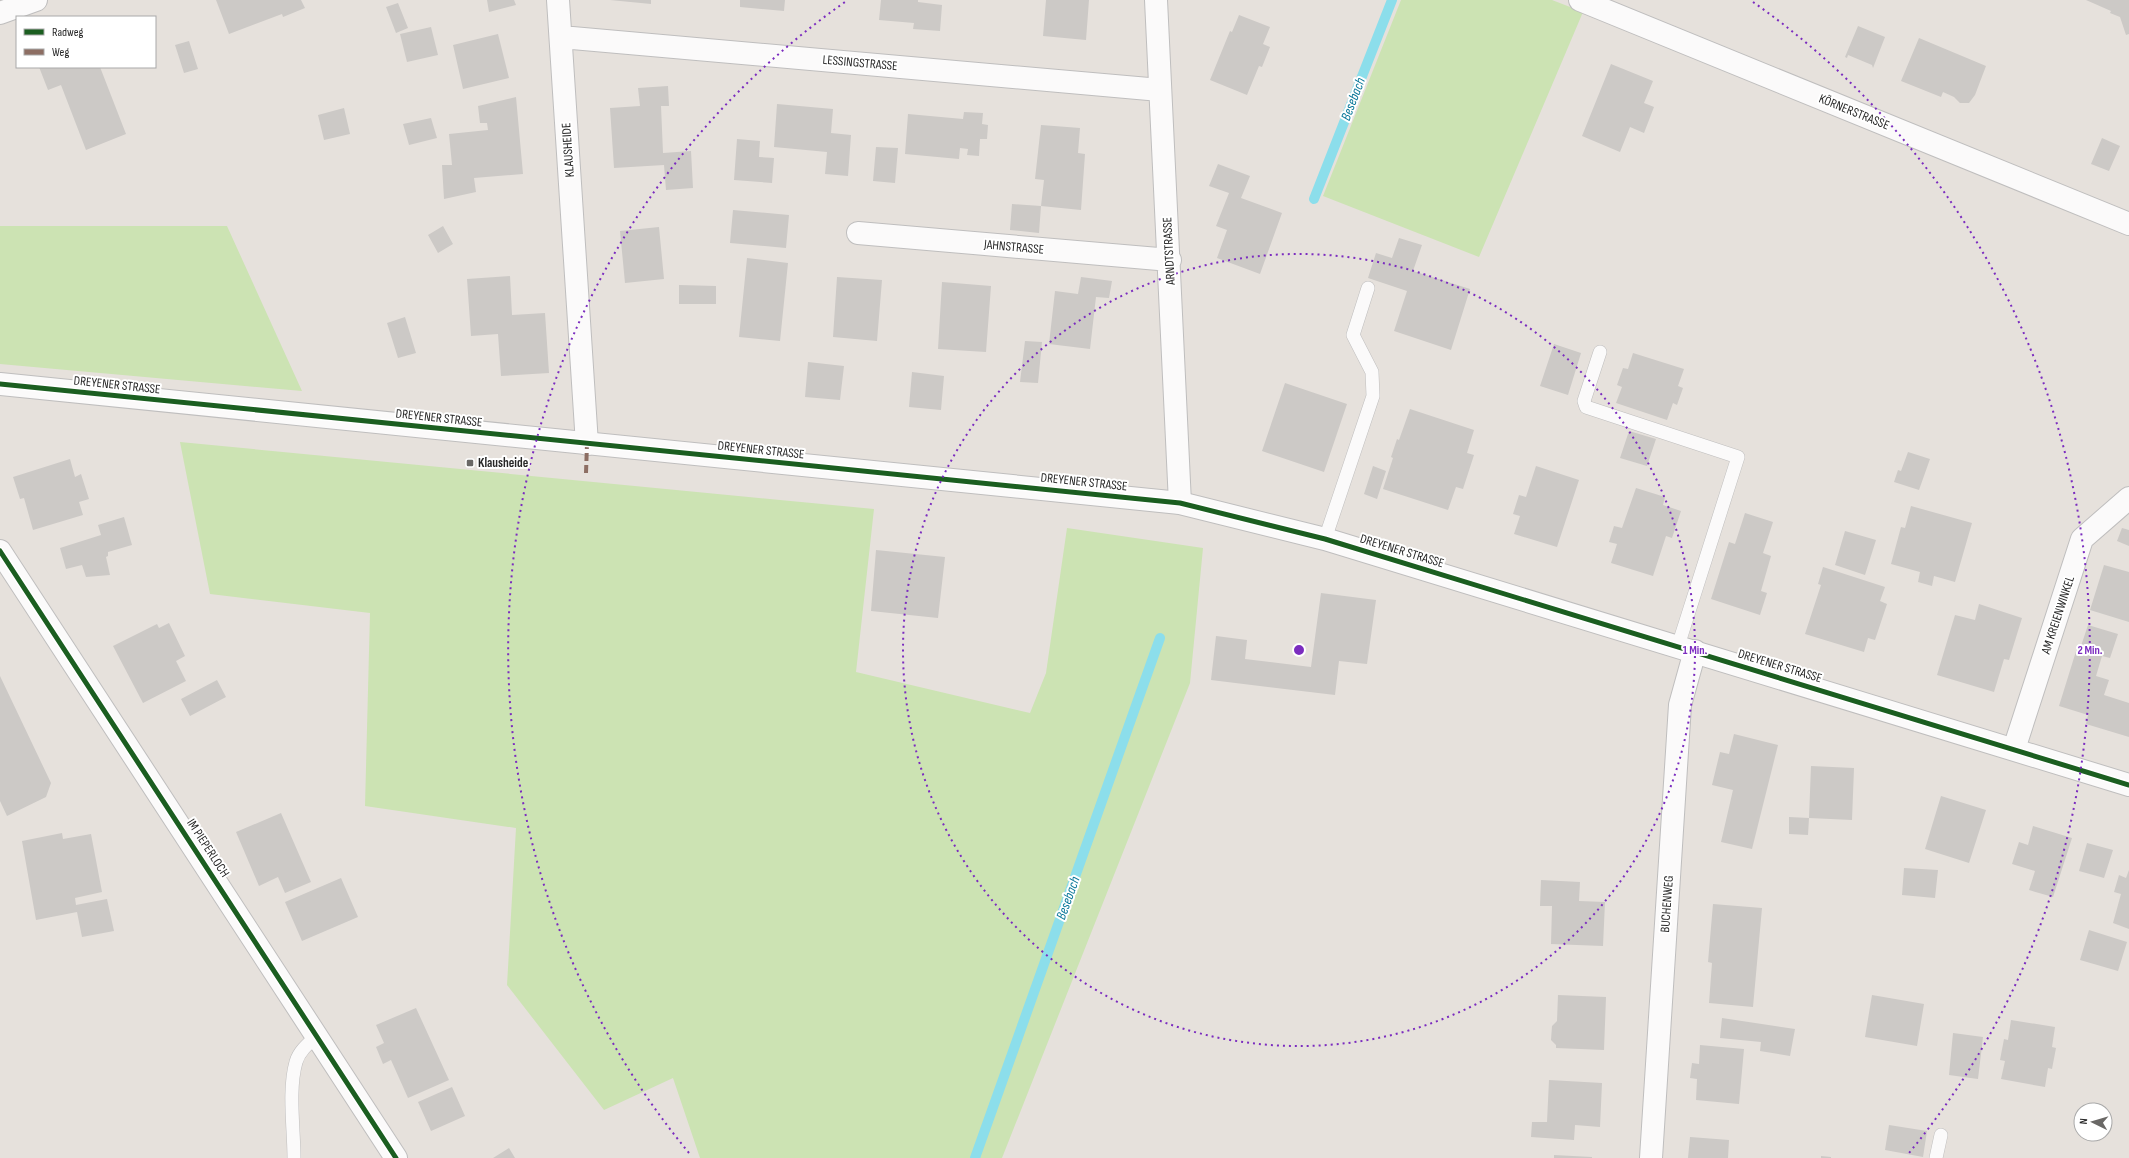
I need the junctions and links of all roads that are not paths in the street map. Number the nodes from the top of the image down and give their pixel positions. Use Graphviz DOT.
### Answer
graph roads {
  1 [pos="36,0"];
  2 [pos="558,0"];
  3 [pos="1156,0"];
  4 [pos="1580,0"];
  5 [pos="0,13"];
  6 [pos="560,37"];
  7 [pos="1160,90"];
  8 [pos="2129,224"];
  9 [pos="858,234"];
  10 [pos="1170,260"];
  11 [pos="1368,288"];
  12 [pos="1600,352"];
  13 [pos="0,384"];
  14 [pos="587,444"];
  15 [pos="2129,498"];
  16 [pos="1180,503"];
  17 [pos="1325,539"];
  18 [pos="0,551"];
  19 [pos="1686,649"];
  20 [pos="2014,749"];
  21 [pos="2129,785"];
  22 [pos="317,1036"];
  23 [pos="1941,1135"];
  24 [pos="294,1158"];
  25 [pos="396,1158"];
  26 [pos="1651,1158"];
  27 [pos="1936,1158"];
  1 -- 5 [label="street"];
  2 -- 6 [label="street, KLAUSHEIDE"];
  3 -- 7 [label="street, ARNDTSTRASSE"];
  4 -- 8 [label="street, KÖRNERSTRASSE"];
  6 -- 7 [label="street, LESSINGSTRASSE"];
  6 -- 14 [label="street, KLAUSHEIDE"];
  7 -- 10 [label="street, ARNDTSTRASSE"];
  9 -- 10 [label="street, JAHNSTRASSE"];
  10 -- 16 [label="street, ARNDTSTRASSE"];
  11 -- 17 [label="lane"];
  12 -- 19 [label="lane"];
  13 -- 14 [label="street, DREYENER STRASSE"];
  14 -- 16 [label="street, DREYENER STRASSE"];
  15 -- 20 [label="street, AM KREIENWINKEL"];
  16 -- 17 [label="street, DREYENER STRASSE"];
  17 -- 19 [label="street, DREYENER STRASSE"];
  18 -- 22 [label="street, IM PIEPERLOCH"];
  19 -- 20 [label="street, DREYENER STRASSE"];
  19 -- 26 [label="street, BUCHENWEG"];
  20 -- 21 [label="street, DREYENER STRASSE"];
  22 -- 24 [label="lane"];
  22 -- 25 [label="street, IM PIEPERLOCH"];
  23 -- 27 [label="lane"];
}
